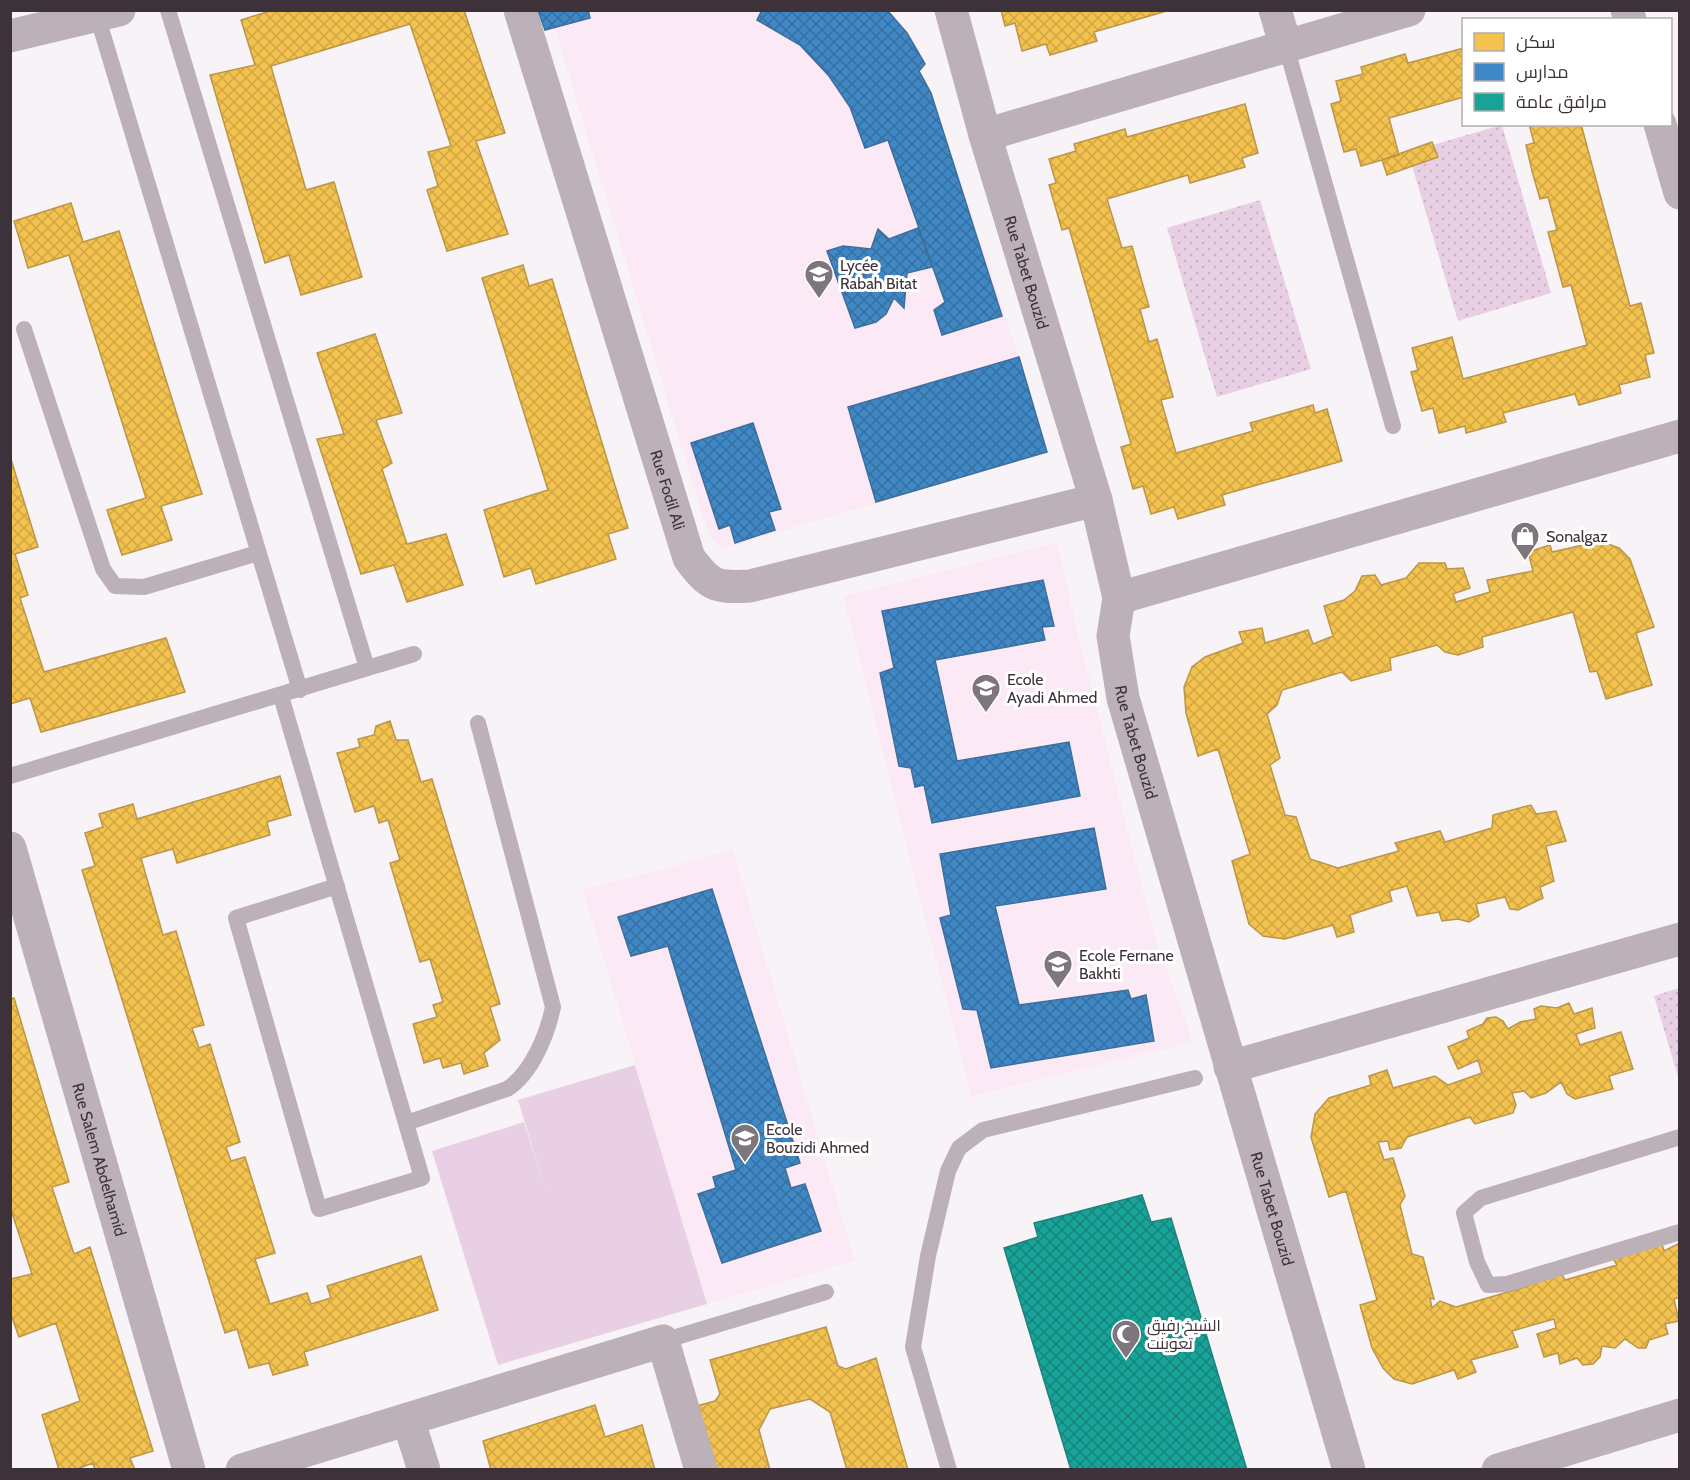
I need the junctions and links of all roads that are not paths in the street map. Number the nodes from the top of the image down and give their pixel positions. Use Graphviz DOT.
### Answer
graph roads {
  1 [pos="168,10"];
  2 [pos="520,10"];
  3 [pos="951,10"];
  4 [pos="1275,10"];
  5 [pos="1409,10"];
  6 [pos="108,13"];
  7 [pos="10,36"];
  8 [pos="1286,46"];
  9 [pos="1661,126"];
  10 [pos="985,135"];
  11 [pos="1680,193"];
  12 [pos="24,329"];
  13 [pos="1394,426"];
  14 [pos="1680,436"];
  15 [pos="1096,500"];
  16 [pos="258,553"];
  17 [pos="1119,598"];
  18 [pos="414,654"];
  19 [pos="367,668"];
  20 [pos="300,690"];
  21 [pos="281,696"];
  22 [pos="478,723"];
  23 [pos="10,776"];
  24 [pos="10,848"];
  25 [pos="337,886"];
  26 [pos="1680,939"];
  27 [pos="1230,1067"];
  28 [pos="1195,1078"];
  29 [pos="406,1123"];
  30 [pos="1680,1137"];
  31 [pos="1680,1232"];
  32 [pos="826,1292"];
  33 [pos="663,1341"];
  34 [pos="1680,1415"];
  35 [pos="408,1419"];
  36 [pos="189,1470"];
  37 [pos="242,1470"];
  38 [pos="424,1470"];
  39 [pos="701,1470"];
  40 [pos="949,1470"];
  41 [pos="1349,1470"];
  42 [pos="1498,1470"];
  1 -- 19 [label="lane"];
  2 -- 15 [label="street, Rue Fodil Ali"];
  3 -- 10 [label="street, Rue Tabet Bouzid"];
  4 -- 8 [label="street"];
  5 -- 8 [label="street"];
  6 -- 7 [label="street"];
  6 -- 16 [label="lane"];
  8 -- 10 [label="street"];
  8 -- 13 [label="lane"];
  9 -- 11 [label="street"];
  10 -- 15 [label="street, Rue Tabet Bouzid"];
  12 -- 16 [label="lane"];
  14 -- 17 [label="street"];
  15 -- 17 [label="street, Rue Tabet Bouzid"];
  16 -- 20 [label="lane"];
  17 -- 27 [label="street, Rue Tabet Bouzid"];
  18 -- 19 [label="lane"];
  19 -- 20 [label="lane"];
  20 -- 21 [label="lane"];
  21 -- 23 [label="lane"];
  21 -- 25 [label="lane"];
  22 -- 29 [label="lane"];
  24 -- 36 [label="street, Rue Salem Abdelhamid"];
  25 -- 29 [label="lane"];
  25 -- 29 [label="lane"];
  26 -- 27 [label="street"];
  27 -- 41 [label="street, Rue Tabet Bouzid"];
  28 -- 40 [label="lane"];
  30 -- 31 [label="lane"];
  32 -- 33 [label="lane"];
  33 -- 35 [label="street"];
  33 -- 39 [label="street"];
  34 -- 42 [label="street"];
  35 -- 37 [label="street"];
  35 -- 38 [label="street"];
}
